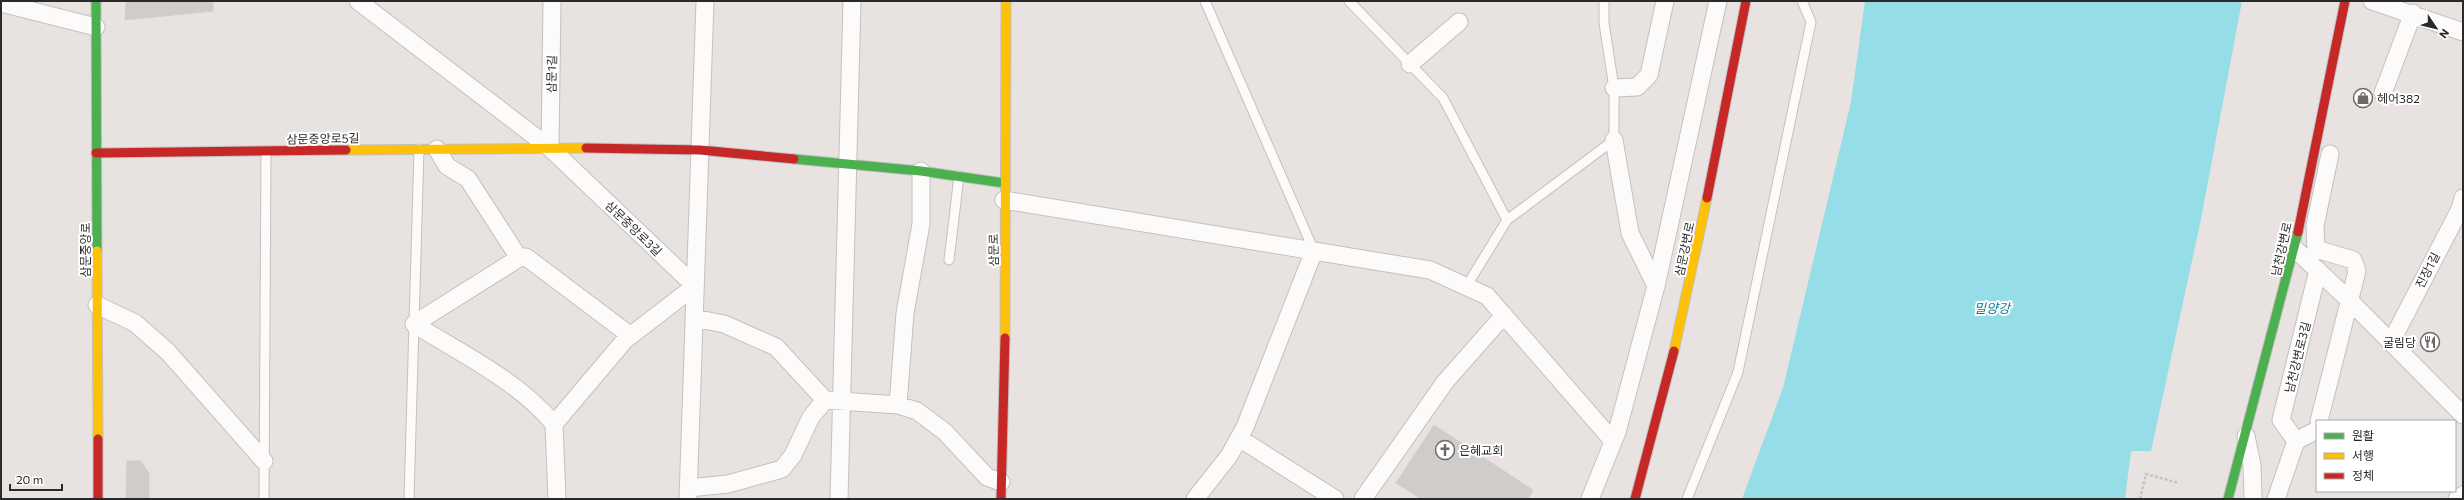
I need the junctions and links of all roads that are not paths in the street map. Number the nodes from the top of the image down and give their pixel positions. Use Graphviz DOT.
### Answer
graph roads {
  1 [pos="96,1"];
  2 [pos="358,1"];
  3 [pos="552,1"];
  4 [pos="705,1"];
  5 [pos="852,1"];
  6 [pos="1006,1"];
  7 [pos="1205,1"];
  8 [pos="1349,1"];
  9 [pos="1604,1"];
  10 [pos="1665,1"];
  11 [pos="1718,1"];
  12 [pos="1746,1"];
  13 [pos="1802,1"];
  14 [pos="2345,1"];
  15 [pos="2372,1"];
  16 [pos="1,3"];
  17 [pos="2413,13"];
  18 [pos="1459,22"];
  19 [pos="96,27"];
  20 [pos="2463,32"];
  21 [pos="1410,64"];
  22 [pos="1614,88"];
  23 [pos="2383,93"];
  24 [pos="1614,140"];
  25 [pos="550,148"];
  26 [pos="419,149"];
  27 [pos="437,149"];
  28 [pos="700,150"];
  29 [pos="266,151"];
  30 [pos="96,153"];
  31 [pos="2330,154"];
  32 [pos="850,164"];
  33 [pos="921,171"];
  34 [pos="959,176"];
  35 [pos="1004,183"];
  36 [pos="2463,198"];
  37 [pos="1004,200"];
  38 [pos="1507,220"];
  39 [pos="2295,249"];
  40 [pos="1314,251"];
  41 [pos="520,258"];
  42 [pos="948,260"];
  43 [pos="2318,270"];
  44 [pos="695,286"];
  45 [pos="1656,286"];
  46 [pos="1466,287"];
  47 [pos="2349,300"];
  48 [pos="97,305"];
  49 [pos="1504,315"];
  50 [pos="694,318"];
  51 [pos="414,324"];
  52 [pos="631,336"];
  53 [pos="2391,342"];
  54 [pos="825,400"];
  55 [pos="842,401"];
  56 [pos="898,405"];
  57 [pos="2463,414"];
  58 [pos="2319,420"];
  59 [pos="554,424"];
  60 [pos="2316,431"];
  61 [pos="2246,434"];
  62 [pos="1239,438"];
  63 [pos="1613,441"];
  64 [pos="2296,441"];
  65 [pos="264,461"];
  66 [pos="1001,482"];
  67 [pos="688,494"];
  68 [pos="2463,495"];
  69 [pos="98,499"];
  70 [pos="264,499"];
  71 [pos="409,499"];
  72 [pos="557,499"];
  73 [pos="839,499"];
  74 [pos="1001,499"];
  75 [pos="1195,499"];
  76 [pos="1335,499"];
  77 [pos="1362,499"];
  78 [pos="1590,499"];
  79 [pos="1635,499"];
  80 [pos="1687,499"];
  81 [pos="2228,499"];
  82 [pos="2253,499"];
  83 [pos="2276,499"];
  84 [pos="2457,499"];
  1 -- 19 [label="street, 삼문중앙로"];
  2 -- 25 [label="street, 삼문중앙로3길"];
  3 -- 25 [label="street, 삼문1길"];
  4 -- 28 [label="street"];
  5 -- 32 [label="street"];
  6 -- 35 [label="street, 삼문로"];
  7 -- 40 [label="lane"];
  8 -- 21 [label="lane"];
  9 -- 22 [label="lane"];
  10 -- 22 [label="street"];
  11 -- 45 [label="street"];
  12 -- 79 [label="street, 삼문강변로"];
  13 -- 80 [label="lane"];
  14 -- 39 [label="street, 남천강변로"];
  15 -- 17 [label="street"];
  16 -- 19 [label="street"];
  17 -- 20 [label="street"];
  17 -- 23 [label="street"];
  18 -- 21 [label="street"];
  19 -- 30 [label="street, 삼문중앙로"];
  21 -- 38 [label="lane"];
  22 -- 24 [label="lane"];
  24 -- 38 [label="lane"];
  24 -- 45 [label="street"];
  25 -- 27 [label="street, 삼문중앙로5길"];
  25 -- 28 [label="street, 삼문중앙로5길"];
  25 -- 44 [label="street, 삼문중앙로3길"];
  26 -- 27 [label="street, 삼문중앙로5길"];
  26 -- 29 [label="street, 삼문중앙로5길"];
  26 -- 51 [label="lane"];
  27 -- 41 [label="street"];
  28 -- 32 [label="street, 삼문중앙로5길"];
  28 -- 44 [label="street"];
  29 -- 30 [label="street, 삼문중앙로5길"];
  29 -- 65 [label="lane"];
  30 -- 48 [label="street, 삼문중앙로"];
  31 -- 47 [label="street"];
  32 -- 33 [label="street, 삼문중앙로5길"];
  32 -- 55 [label="street"];
  33 -- 34 [label="street, 삼문중앙로5길"];
  33 -- 56 [label="street"];
  34 -- 35 [label="street, 삼문중앙로5길"];
  34 -- 42 [label="lane"];
  35 -- 37 [label="street, 삼문로"];
  36 -- 53 [label="street, 진장1길"];
  37 -- 40 [label="street"];
  37 -- 66 [label="street, 삼문로"];
  38 -- 46 [label="lane"];
  39 -- 43 [label="street"];
  39 -- 61 [label="street, 남천강변로"];
  40 -- 46 [label="street"];
  40 -- 62 [label="street"];
  41 -- 51 [label="street"];
  41 -- 52 [label="street"];
  43 -- 47 [label="street"];
  43 -- 64 [label="street, 남천강변로3길"];
  44 -- 50 [label="street"];
  44 -- 52 [label="street"];
  45 -- 63 [label="street"];
  46 -- 49 [label="street"];
  47 -- 53 [label="street"];
  47 -- 58 [label="street"];
  48 -- 65 [label="street"];
  48 -- 69 [label="street, 삼문중앙로"];
  49 -- 63 [label="street"];
  49 -- 77 [label="street"];
  50 -- 54 [label="street"];
  50 -- 67 [label="street"];
  51 -- 59 [label="street"];
  51 -- 71 [label="lane"];
  52 -- 59 [label="street"];
  53 -- 57 [label="street"];
  54 -- 55 [label="street"];
  54 -- 67 [label="street"];
  55 -- 56 [label="street"];
  55 -- 73 [label="street"];
  56 -- 66 [label="street"];
  59 -- 72 [label="street"];
  60 -- 64 [label="street"];
  61 -- 81 [label="street, 남천강변로"];
  61 -- 82 [label="street"];
  62 -- 75 [label="street"];
  62 -- 76 [label="street"];
  63 -- 78 [label="street"];
  64 -- 83 [label="street"];
  65 -- 70 [label="lane"];
  66 -- 74 [label="street, 삼문로"];
  68 -- 84 [label="street"];
}
